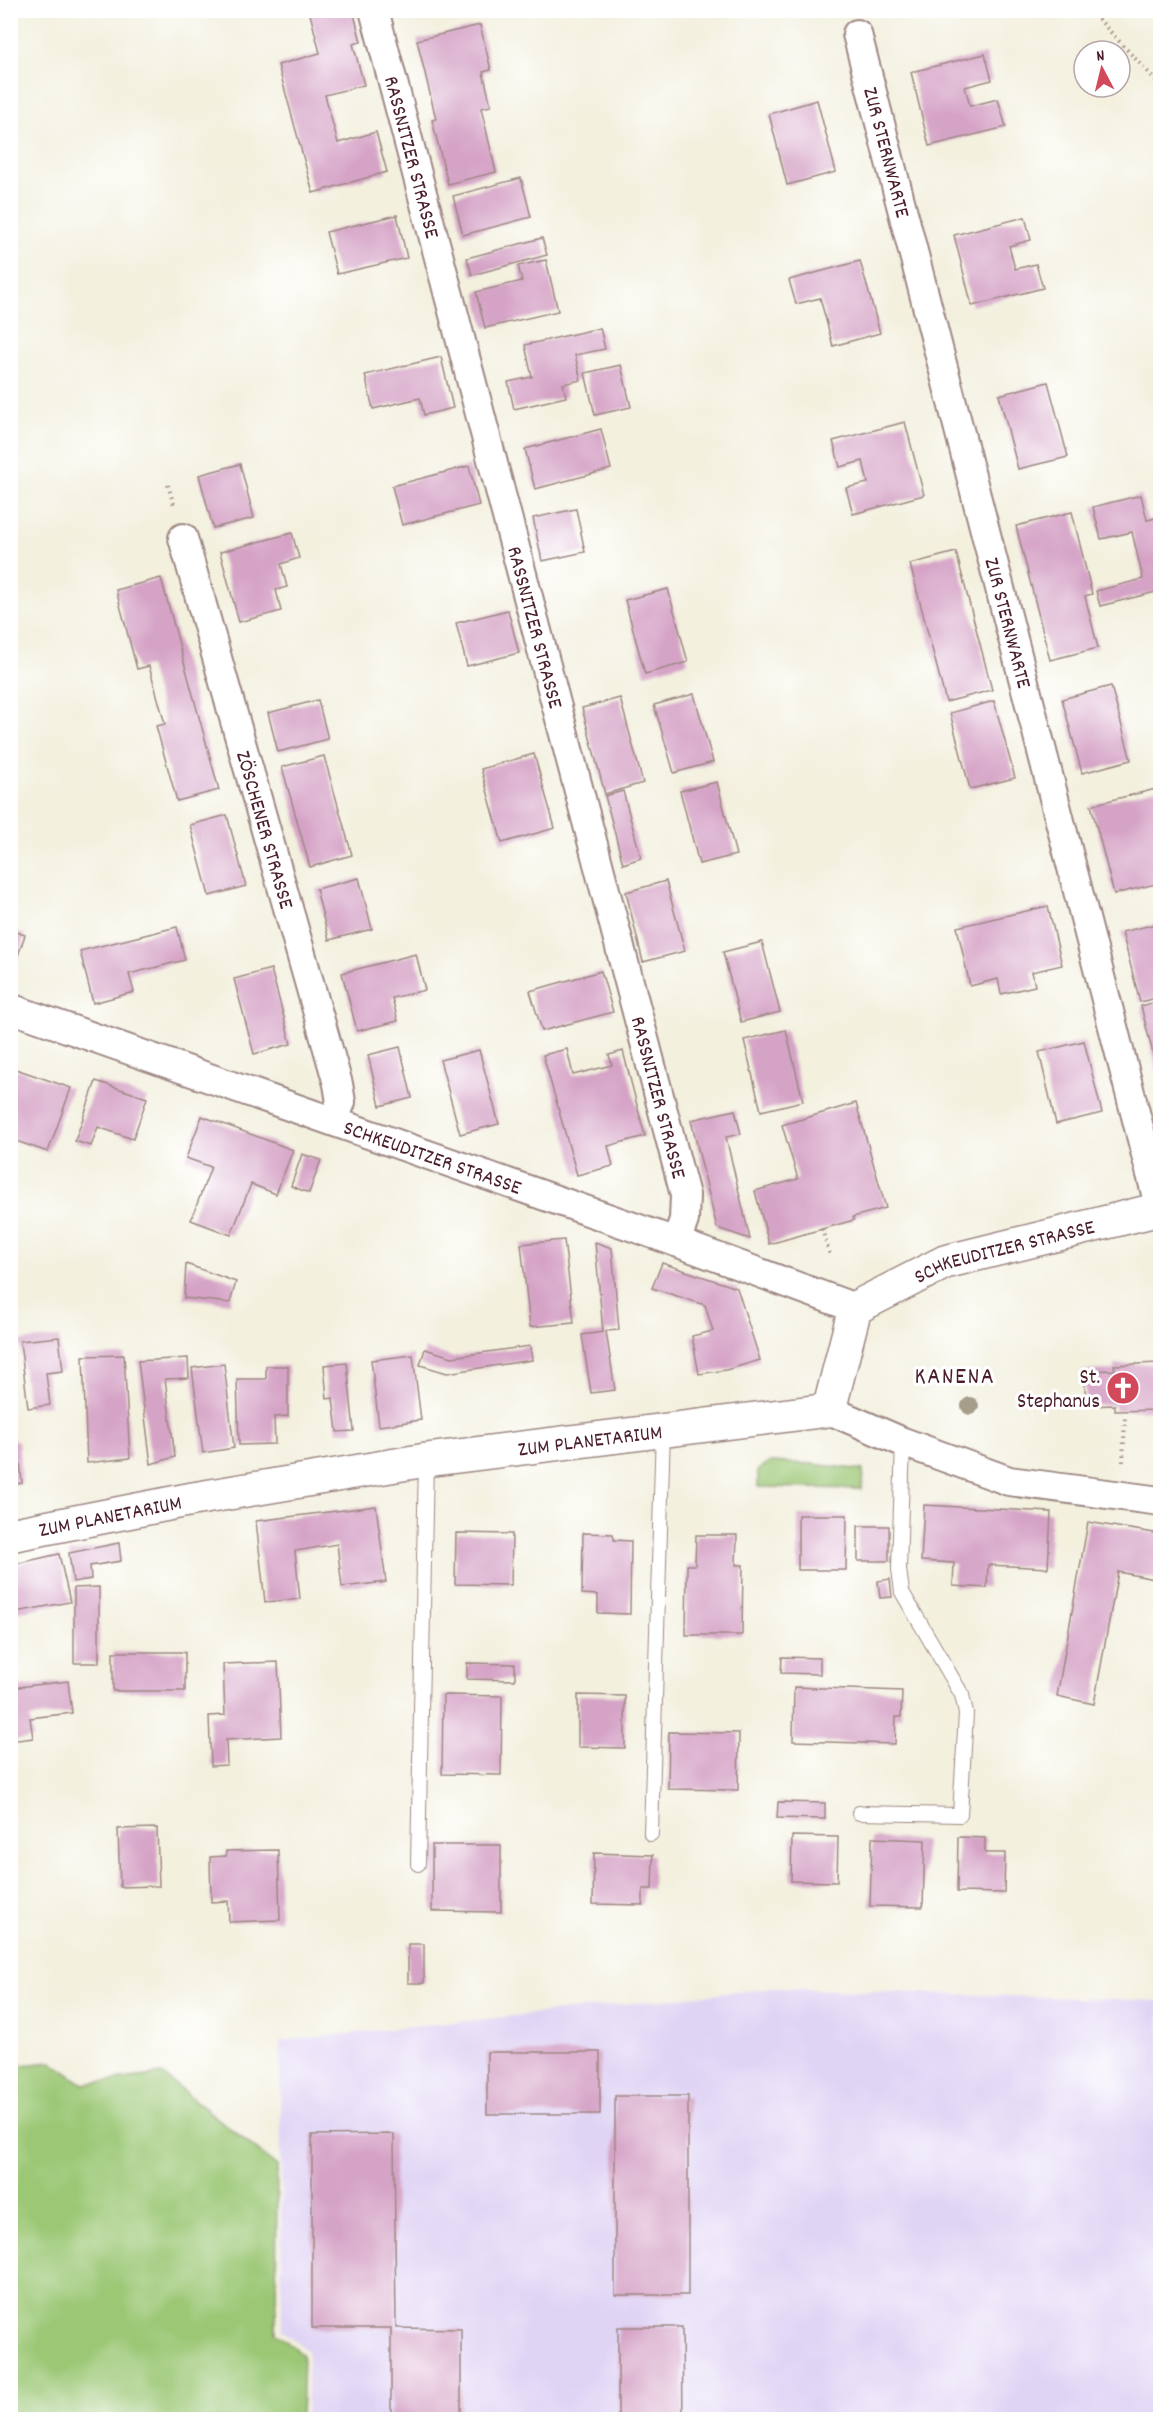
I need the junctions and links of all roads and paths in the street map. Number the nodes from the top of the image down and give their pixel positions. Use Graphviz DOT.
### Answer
graph roads {
  1 [pos="374,10"];
  2 [pos="1090,10"];
  3 [pos="857,34"];
  4 [pos="1161,85"];
  5 [pos="183,538"];
  6 [pos="10,1008"];
  7 [pos="333,1121"];
  8 [pos="1160,1209"];
  9 [pos="822,1228"];
  10 [pos="676,1242"];
  11 [pos="830,1255"];
  12 [pos="855,1308"];
  13 [pos="829,1410"];
  14 [pos="1125,1417"];
  15 [pos="663,1430"];
  16 [pos="903,1442"];
  17 [pos="426,1460"];
  18 [pos="1120,1496"];
  19 [pos="1161,1500"];
  20 [pos="10,1535"];
  21 [pos="859,1813"];
  22 [pos="651,1834"];
  23 [pos="418,1864"];
  1 -- 10 [label="street, RASSNITZER STRASSE"];
  2 -- 4 [label="path"];
  3 -- 8 [label="street, ZUR STERNWARTE"];
  5 -- 7 [label="street, ZÖSCHENER STRASSE"];
  6 -- 7 [label="street, SCHKEUDITZER STRASSE"];
  7 -- 10 [label="street, SCHKEUDITZER STRASSE"];
  8 -- 12 [label="street, SCHKEUDITZER STRASSE"];
  9 -- 11 [label="path"];
  10 -- 12 [label="street, SCHKEUDITZER STRASSE"];
  12 -- 13 [label="street"];
  13 -- 15 [label="street, ZUM PLANETARIUM"];
  13 -- 16 [label="street"];
  14 -- 18 [label="path"];
  15 -- 17 [label="street, ZUM PLANETARIUM"];
  15 -- 22 [label="lane"];
  16 -- 18 [label="street"];
  16 -- 21 [label="lane"];
  17 -- 20 [label="street, ZUM PLANETARIUM"];
  17 -- 23 [label="lane"];
  18 -- 19 [label="street"];
}
